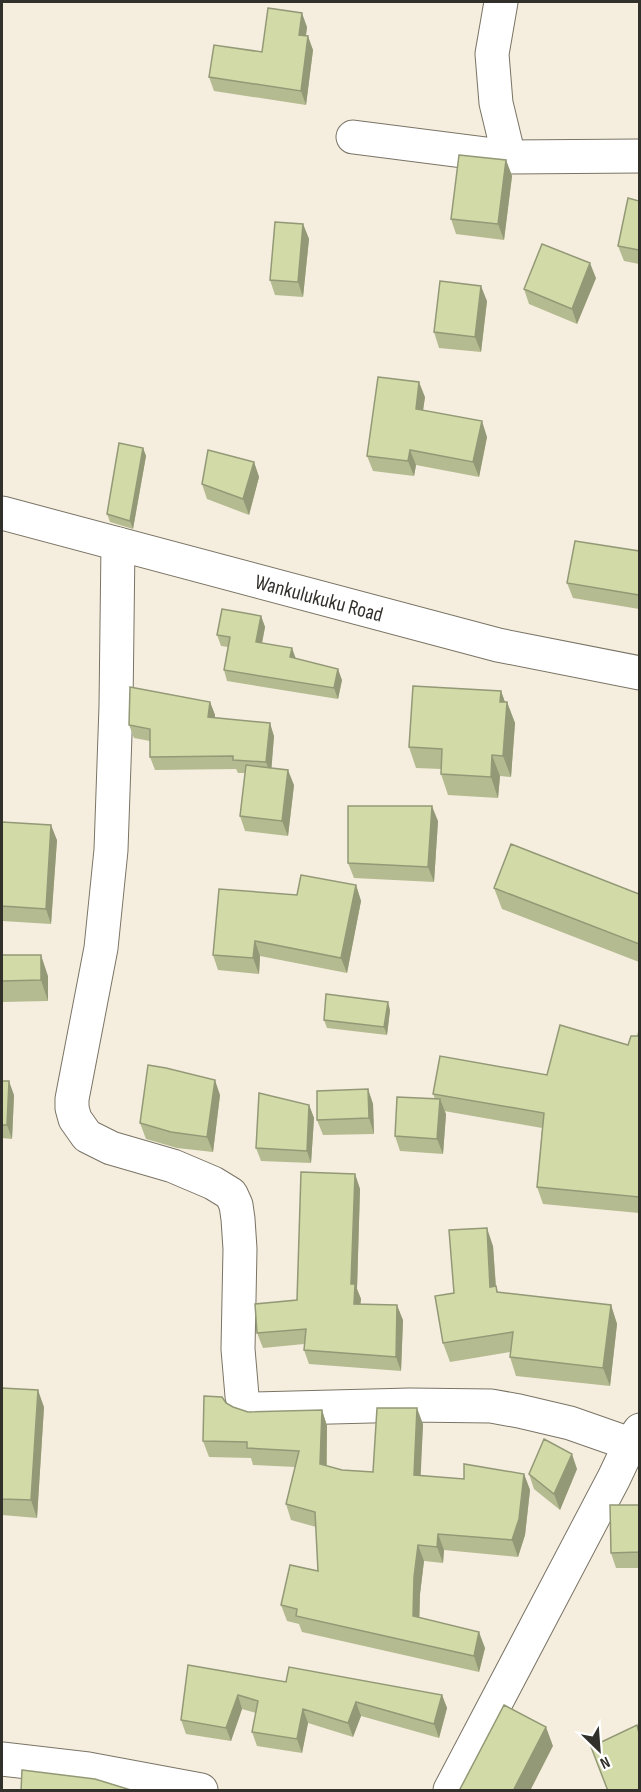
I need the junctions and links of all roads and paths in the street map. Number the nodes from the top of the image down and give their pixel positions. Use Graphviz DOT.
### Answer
graph roads {
  1 [pos="501,2"];
  2 [pos="353,137"];
  3 [pos="639,156"];
  4 [pos="509,157"];
  5 [pos="2,513"];
  6 [pos="118,544"];
  7 [pos="639,673"];
  8 [pos="635,1437"];
  9 [pos="2,1760"];
  10 [pos="201,1791"];
  11 [pos="450,1791"];
  1 -- 4 [label="street"];
  2 -- 4 [label="street"];
  3 -- 4 [label="street"];
  5 -- 6 [label="street, Wankulukuku Road"];
  6 -- 7 [label="street, Wankulukuku Road"];
  6 -- 8 [label="street"];
  8 -- 11 [label="street"];
  9 -- 10 [label="street"];
}
